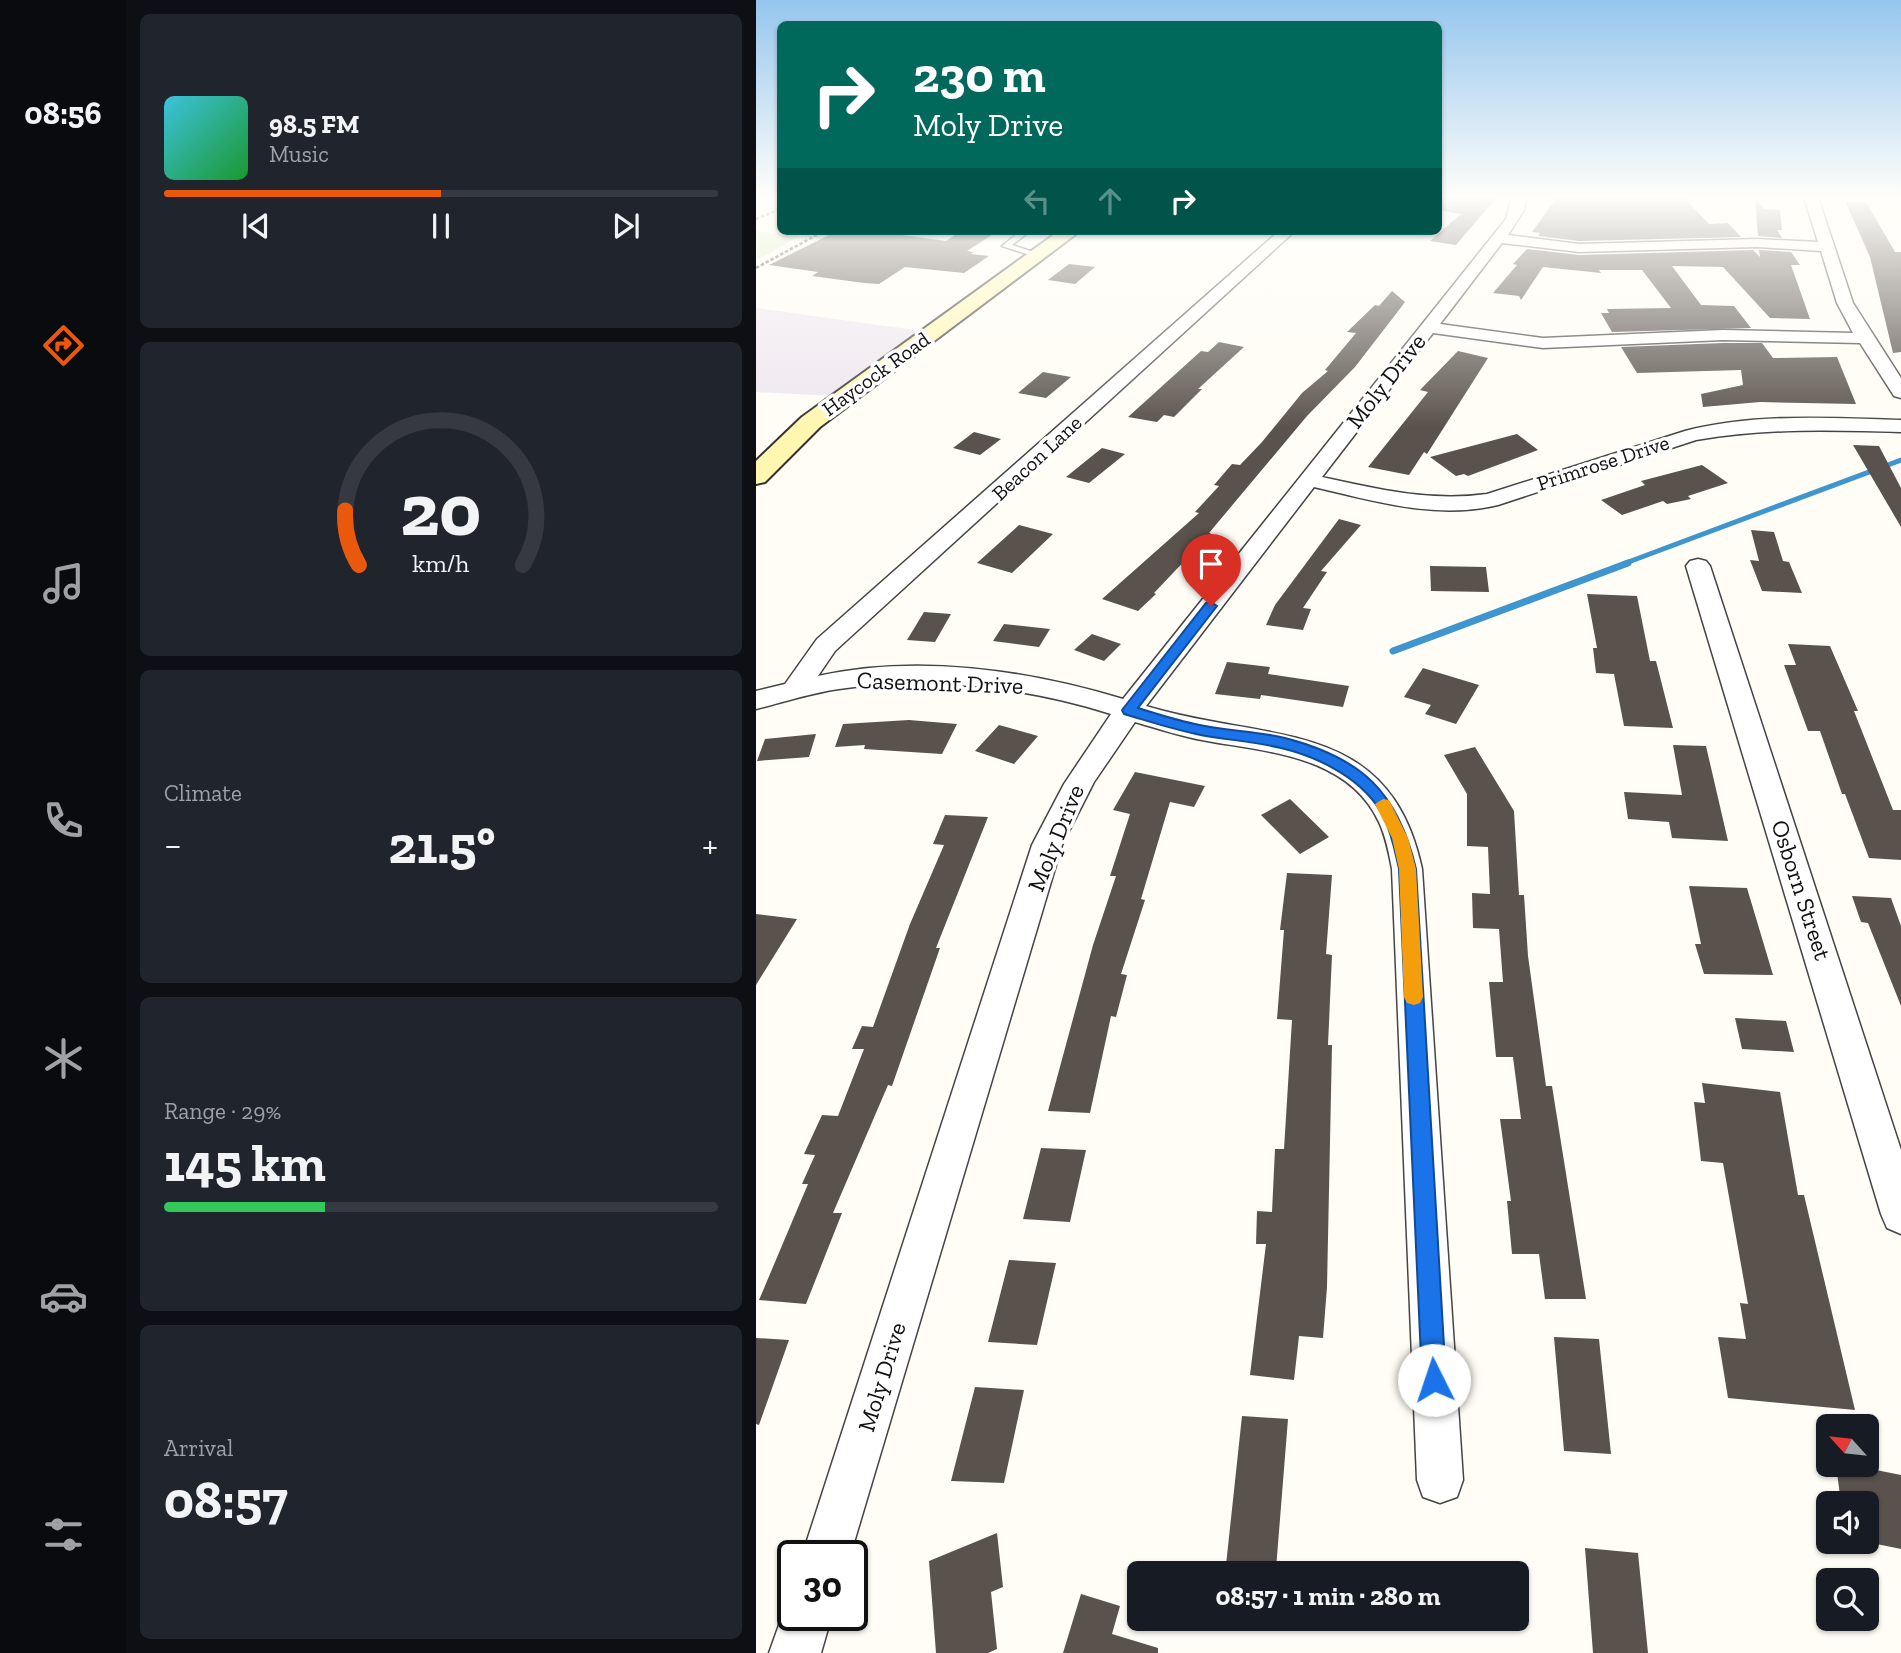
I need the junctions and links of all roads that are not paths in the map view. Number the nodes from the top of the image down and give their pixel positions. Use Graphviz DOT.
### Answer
graph roads {
  1 [pos="1011,274"];
  2 [pos="1240,274"];
  3 [pos="1470,274"];
  4 [pos="1836,274"];
  5 [pos="1428,327"];
  6 [pos="1865,338"];
  7 [pos="1901,392"];
  8 [pos="1901,426"];
  9 [pos="756,476"];
  10 [pos="1309,480"];
  11 [pos="1698,566"];
  12 [pos="794,691"];
  13 [pos="756,700"];
  14 [pos="1129,710"];
  15 [pos="1901,1214"];
  16 [pos="1440,1480"];
  17 [pos="831,1540"];
  18 [pos="802,1631"];
  19 [pos="795,1653"];
  1 -- 9 [label="main road, Haycock Road"];
  2 -- 12 [label="street, Beacon Lane"];
  3 -- 5 [label="street, Moly Drive"];
  4 -- 6 [label="street"];
  5 -- 6 [label="street"];
  5 -- 10 [label="street, Moly Drive"];
  6 -- 7 [label="street"];
  8 -- 10 [label="street, Primrose Drive"];
  10 -- 14 [label="street, Moly Drive"];
  11 -- 15 [label="street, Osborn Street"];
  12 -- 13 [label="street, Casemont Drive"];
  12 -- 14 [label="street, Casemont Drive"];
  14 -- 16 [label="street, Casemont Drive"];
  14 -- 17 [label="street, Moly Drive"];
  18 -- 19 [label="street"];
}
